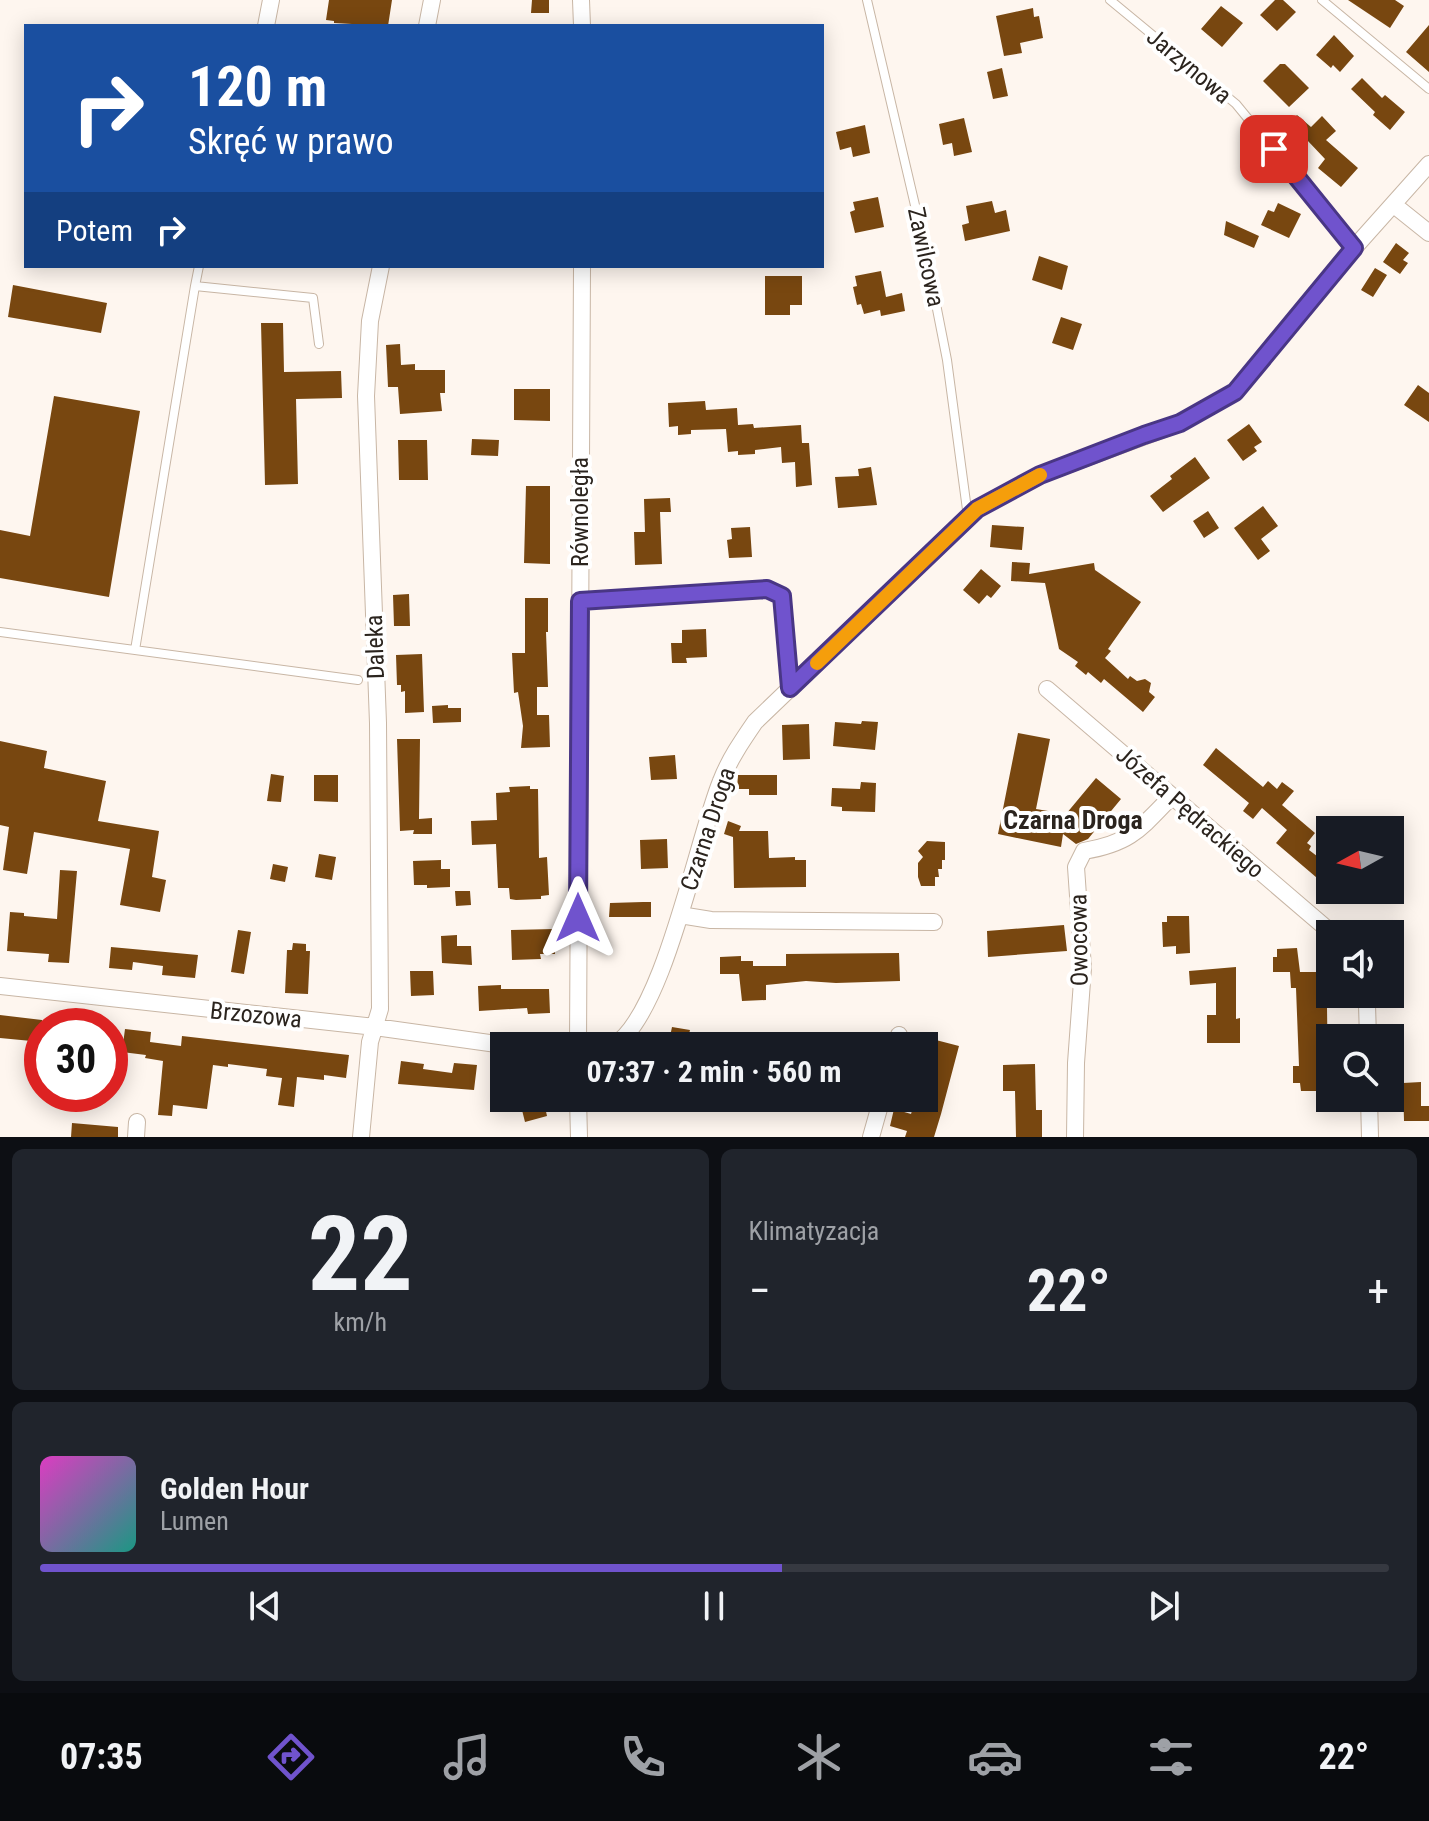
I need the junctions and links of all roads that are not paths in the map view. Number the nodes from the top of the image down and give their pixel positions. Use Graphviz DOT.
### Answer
graph roads {
  1 [pos="271,0"];
  2 [pos="432,0"];
  3 [pos="581,0"];
  4 [pos="867,0"];
  5 [pos="1110,0"];
  6 [pos="1322,0"];
  7 [pos="266,24"];
  8 [pos="427,24"];
  9 [pos="582,24"];
  10 [pos="1429,89"];
  11 [pos="1429,164"];
  12 [pos="1394,205"];
  13 [pos="1429,233"];
  14 [pos="1354,248"];
  15 [pos="199,268"];
  16 [pos="381,268"];
  17 [pos="582,268"];
  18 [pos="195,286"];
  19 [pos="319,344"];
  20 [pos="968,518"];
  21 [pos="580,601"];
  22 [pos="0,632"];
  23 [pos="135,650"];
  24 [pos="358,680"];
  25 [pos="790,688"];
  26 [pos="1047,689"];
  27 [pos="1172,796"];
  28 [pos="680,915"];
  29 [pos="1317,920"];
  30 [pos="934,922"];
  31 [pos="0,986"];
  32 [pos="375,1027"];
  33 [pos="578,1032"];
  34 [pos="628,1032"];
  35 [pos="490,1043"];
  36 [pos="578,1112"];
  37 [pos="878,1112"];
  38 [pos="1369,1112"];
  39 [pos="361,1137"];
  40 [pos="579,1137"];
  41 [pos="871,1137"];
  42 [pos="1075,1137"];
  43 [pos="1370,1137"];
  1 -- 7 [label="street"];
  2 -- 8 [label="street"];
  3 -- 9 [label="street"];
  4 -- 20 [label="lane, Zawilcowa"];
  5 -- 14 [label="lane, Jarzynowa"];
  6 -- 10 [label="lane"];
  11 -- 12 [label="street, Czarna Droga"];
  12 -- 13 [label="street"];
  12 -- 14 [label="street, Czarna Droga"];
  14 -- 20 [label="street, Czarna Droga"];
  15 -- 18 [label="lane"];
  16 -- 32 [label="street, Daleka"];
  17 -- 21 [label="street, Równoległa"];
  18 -- 19 [label="lane"];
  18 -- 23 [label="lane"];
  20 -- 25 [label="street, Czarna Droga"];
  21 -- 25 [label="lane"];
  21 -- 33 [label="street, Równoległa"];
  22 -- 23 [label="lane"];
  23 -- 24 [label="lane"];
  25 -- 28 [label="street, Czarna Droga"];
  26 -- 27 [label="street, Józefa Pędrackiego"];
  27 -- 29 [label="street, Józefa Pędrackiego"];
  27 -- 42 [label="street, Owocowa"];
  28 -- 30 [label="street"];
  28 -- 34 [label="street, Czarna Droga"];
  31 -- 32 [label="street, Brzozowa"];
  32 -- 35 [label="street, Brzozowa"];
  32 -- 39 [label="street, Daleka"];
  36 -- 40 [label="street"];
  37 -- 41 [label="street"];
  38 -- 43 [label="street"];
}
